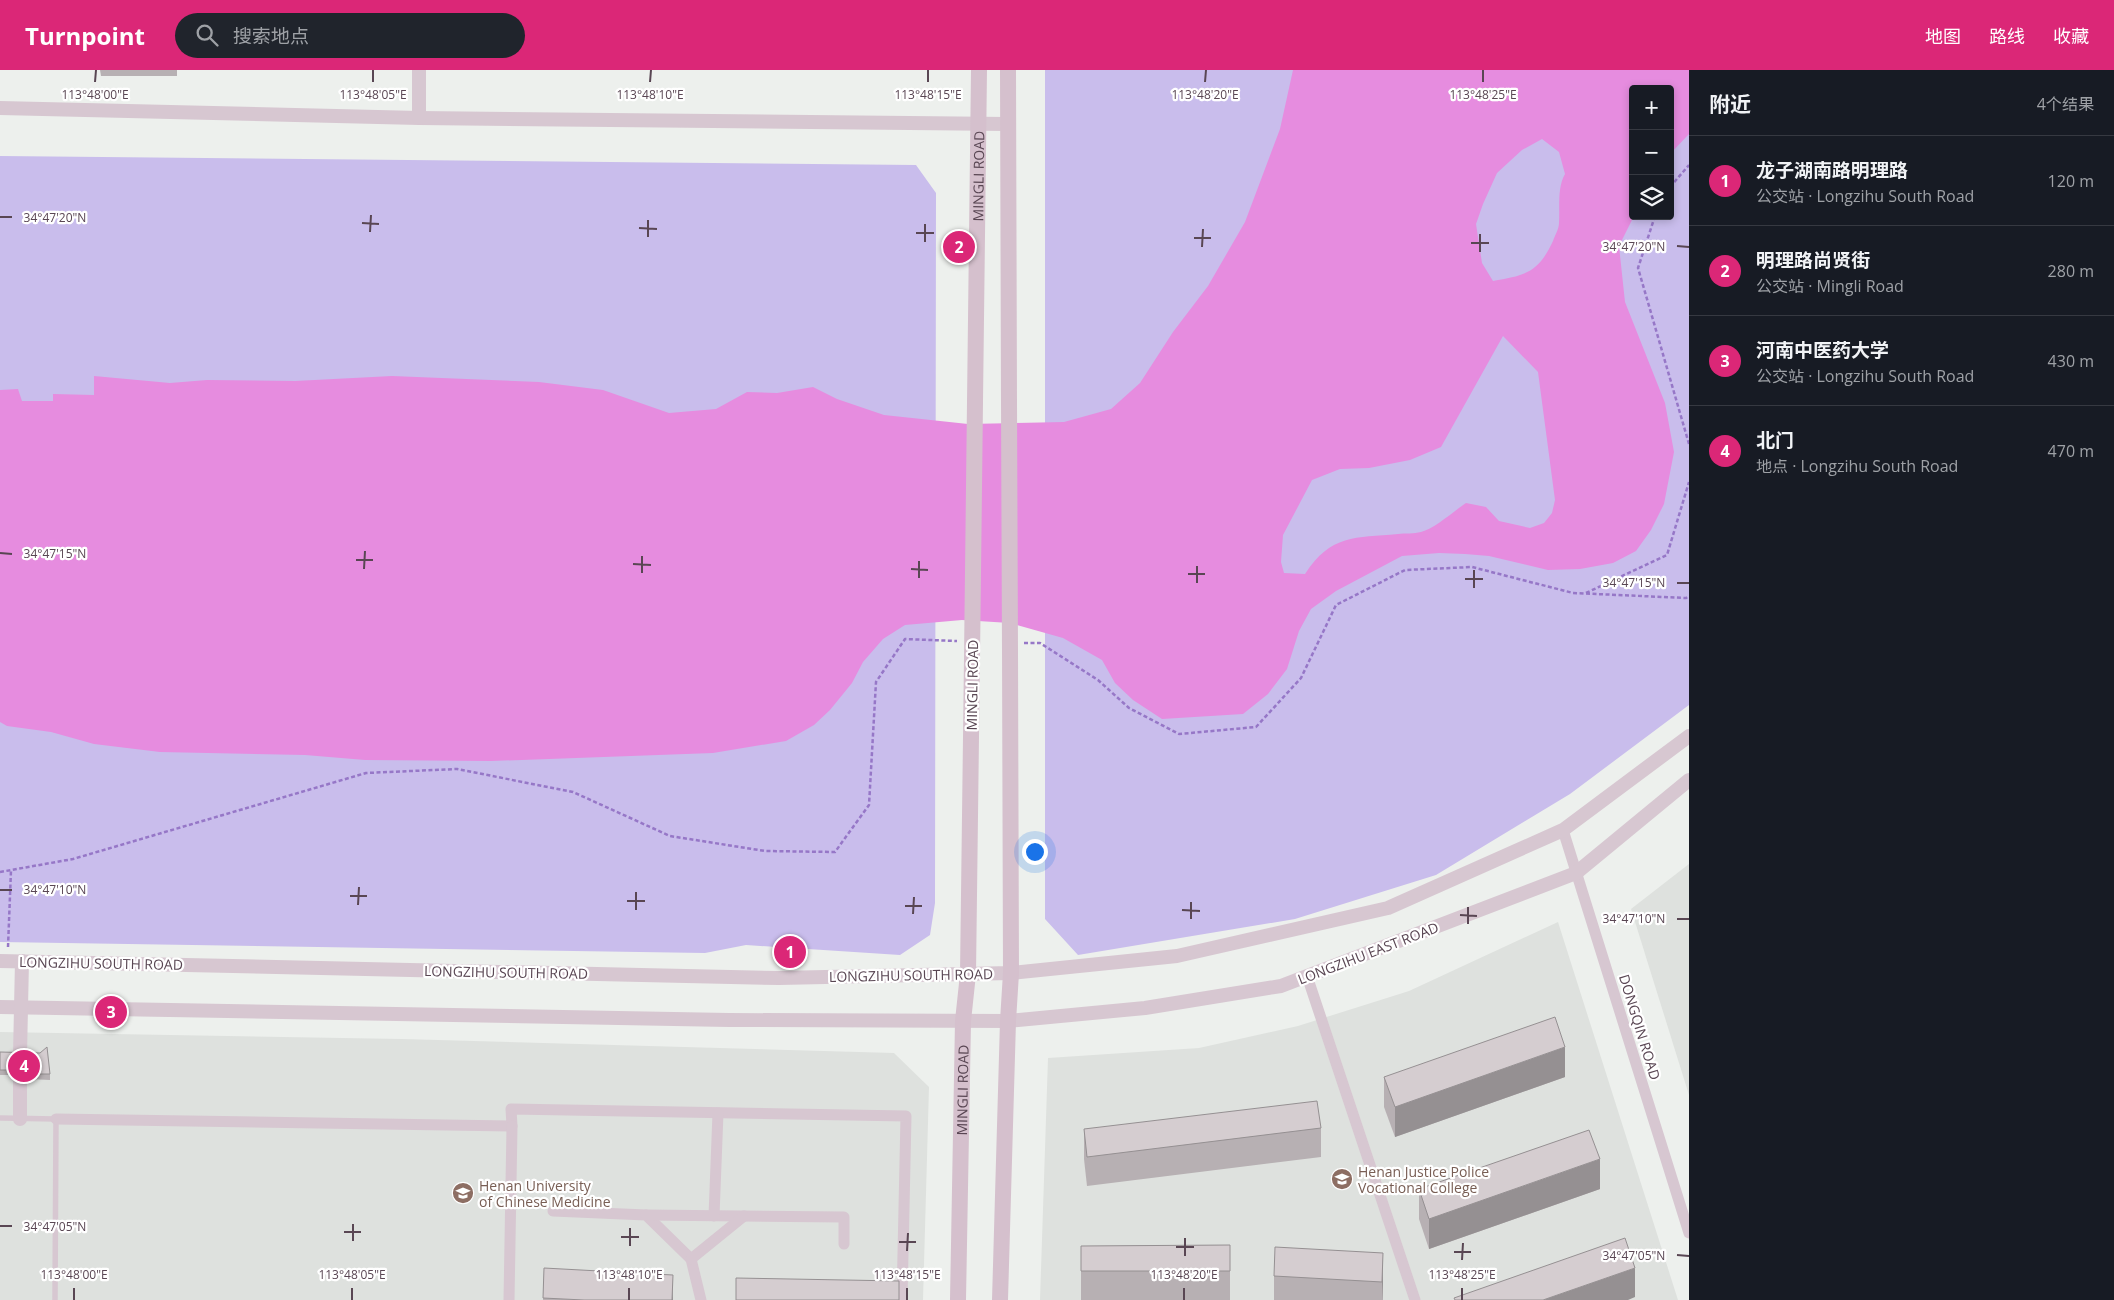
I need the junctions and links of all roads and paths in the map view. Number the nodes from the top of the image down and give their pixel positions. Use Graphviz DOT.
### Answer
graph roads {
  1 [pos="419,70"];
  2 [pos="979,70"];
  3 [pos="1008,70"];
  4 [pos="0,108"];
  5 [pos="419,118"];
  6 [pos="979,124"];
  7 [pos="1008,124"];
  8 [pos="1689,165"];
  9 [pos="1674,182"];
  10 [pos="1653,220"];
  11 [pos="1689,444"];
  12 [pos="1689,482"];
  13 [pos="1584,594"];
  14 [pos="1689,596"];
  15 [pos="963,641"];
  16 [pos="1015,647"];
  17 [pos="1689,736"];
  18 [pos="1689,780"];
  19 [pos="1563,830"];
  20 [pos="11,870"];
  21 [pos="0,872"];
  22 [pos="1576,872"];
  23 [pos="4,961"];
  24 [pos="22,961"];
  25 [pos="1011,973"];
  26 [pos="968,974"];
  27 [pos="1308,976"];
  28 [pos="21,1006"];
  29 [pos="0,1007"];
  30 [pos="964,1021"];
  31 [pos="1008,1021"];
  32 [pos="20,1055"];
  33 [pos="20,1076"];
  34 [pos="718,1113"];
  35 [pos="0,1118"];
  36 [pos="20,1119"];
  37 [pos="56,1119"];
  38 [pos="512,1126"];
  39 [pos="553,1211"];
  40 [pos="646,1215"];
  41 [pos="714,1216"];
  42 [pos="744,1216"];
  43 [pos="1689,1233"];
  44 [pos="844,1244"];
  45 [pos="691,1259"];
  46 [pos="55,1300"];
  47 [pos="509,1300"];
  48 [pos="701,1300"];
  49 [pos="902,1300"];
  50 [pos="958,1300"];
  51 [pos="1000,1300"];
  52 [pos="1415,1300"];
  1 -- 5 [label="street"];
  2 -- 6 [label="main road, MINGLI ROAD"];
  3 -- 7 [label="main road, MINGLI ROAD"];
  4 -- 5 [label="street"];
  5 -- 6 [label="street"];
  6 -- 7 [label="street"];
  6 -- 26 [label="main road, MINGLI ROAD, bridge"];
  7 -- 16 [label="main road, MINGLI ROAD, bridge"];
  8 -- 9 [label="path"];
  10 -- 11 [label="path"];
  12 -- 13 [label="path"];
  13 -- 14 [label="path"];
  13 -- 16 [label="path"];
  15 -- 20 [label="path"];
  16 -- 25 [label="main road, MINGLI ROAD"];
  17 -- 19 [label="street"];
  18 -- 22 [label="street, LONGZIHU EAST ROAD"];
  19 -- 22 [label="street, DONGQIN ROAD"];
  19 -- 25 [label="street"];
  20 -- 21 [label="path"];
  20 -- 23 [label="path"];
  22 -- 27 [label="street, LONGZIHU EAST ROAD"];
  22 -- 43 [label="street, DONGQIN ROAD"];
  23 -- 24 [label="street, LONGZIHU SOUTH ROAD"];
  24 -- 26 [label="street, LONGZIHU SOUTH ROAD"];
  24 -- 28 [label="street"];
  25 -- 26 [label="street, LONGZIHU SOUTH ROAD"];
  25 -- 31 [label="main road, MINGLI ROAD"];
  26 -- 30 [label="main road, MINGLI ROAD"];
  27 -- 31 [label="street, LONGZIHU EAST ROAD"];
  27 -- 52 [label="street"];
  28 -- 29 [label="street"];
  28 -- 30 [label="street"];
  28 -- 32 [label="street"];
  30 -- 31 [label="street"];
  30 -- 50 [label="main road, MINGLI ROAD"];
  31 -- 51 [label="main road, MINGLI ROAD"];
  33 -- 36 [label="street"];
  34 -- 38 [label="street"];
  34 -- 41 [label="street"];
  34 -- 49 [label="street"];
  35 -- 36 [label="lane"];
  36 -- 37 [label="lane"];
  37 -- 38 [label="street"];
  37 -- 46 [label="lane"];
  38 -- 47 [label="street"];
  39 -- 40 [label="street"];
  40 -- 41 [label="street"];
  40 -- 45 [label="street"];
  41 -- 42 [label="street"];
  42 -- 44 [label="street"];
  42 -- 45 [label="street"];
  45 -- 48 [label="street"];
}
